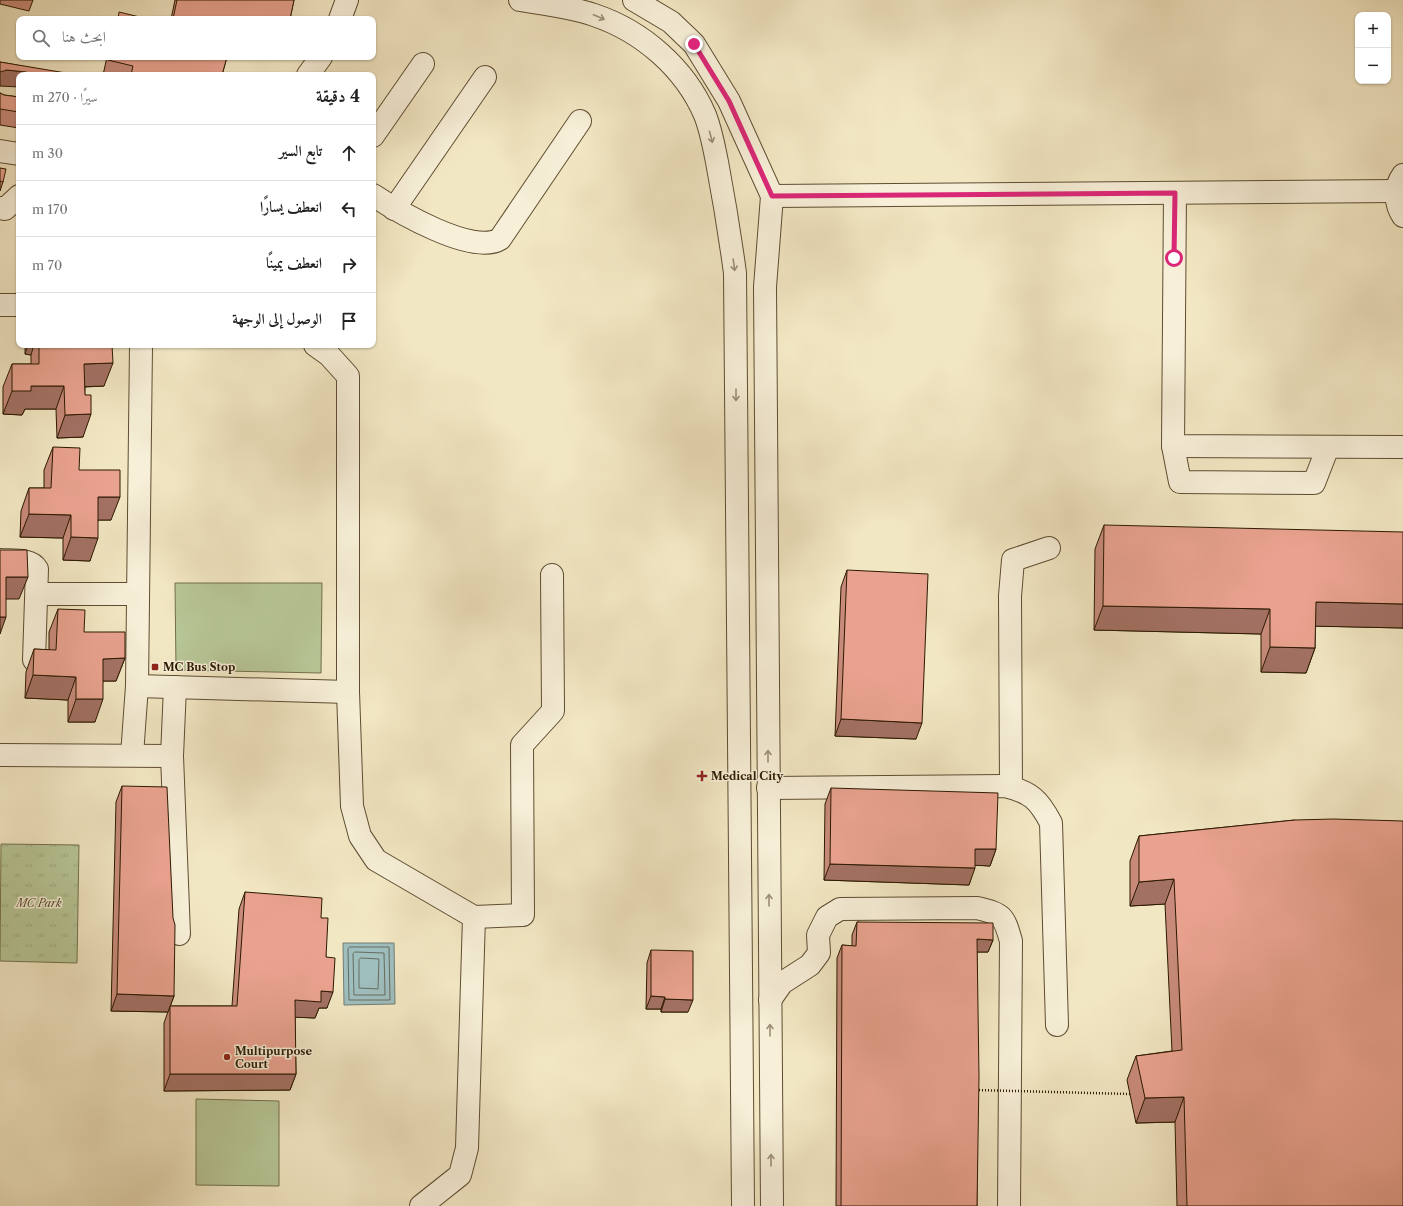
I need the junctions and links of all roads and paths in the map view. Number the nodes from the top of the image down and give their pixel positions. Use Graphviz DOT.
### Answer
graph roads {
  1 [pos="347,0"];
  2 [pos="520,0"];
  3 [pos="634,0"];
  4 [pos="341,16"];
  5 [pos="319,60"];
  6 [pos="423,64"];
  7 [pos="310,72"];
  8 [pos="484,77"];
  9 [pos="729,101"];
  10 [pos="705,115"];
  11 [pos="580,121"];
  12 [pos="376,132"];
  13 [pos="0,151"];
  14 [pos="16,154"];
  15 [pos="1400,183"];
  16 [pos="1175,193"];
  17 [pos="772,196"];
  18 [pos="376,197"];
  19 [pos="16,199"];
  20 [pos="0,208"];
  21 [pos="394,209"];
  22 [pos="1403,216"];
  23 [pos="0,305"];
  24 [pos="16,306"];
  25 [pos="140,348"];
  26 [pos="319,348"];
  27 [pos="1172,446"];
  28 [pos="1328,447"];
  29 [pos="1403,447"];
  30 [pos="1049,548"];
  31 [pos="0,560"];
  32 [pos="552,575"];
  33 [pos="37,594"];
  34 [pos="138,594"];
  35 [pos="34,660"];
  36 [pos="137,686"];
  37 [pos="175,687"];
  38 [pos="348,692"];
  39 [pos="0,755"];
  40 [pos="132,755"];
  41 [pos="172,756"];
  42 [pos="1011,787"];
  43 [pos="768,788"];
  44 [pos="474,917"];
  45 [pos="179,934"];
  46 [pos="770,1000"];
  47 [pos="1057,1025"];
  48 [pos="974,1090"];
  49 [pos="1130,1094"];
  50 [pos="421,1206"];
  51 [pos="743,1206"];
  52 [pos="772,1206"];
  53 [pos="1009,1206"];
  1 -- 4 [label="street"];
  2 -- 10 [label="street, one-way"];
  3 -- 9 [label="street"];
  5 -- 7 [label="street"];
  6 -- 12 [label="street"];
  8 -- 21 [label="street"];
  9 -- 10 [label="street"];
  9 -- 17 [label="street"];
  10 -- 51 [label="street, one-way"];
  11 -- 21 [label="street"];
  13 -- 14 [label="street"];
  15 -- 16 [label="street"];
  15 -- 22 [label="street"];
  16 -- 17 [label="street"];
  16 -- 27 [label="street"];
  43 -- 17 [label="street, one-way"];
  18 -- 21 [label="street"];
  19 -- 20 [label="street"];
  23 -- 24 [label="street"];
  25 -- 34 [label="street"];
  26 -- 38 [label="street"];
  27 -- 28 [label="street"];
  27 -- 28 [label="street"];
  28 -- 29 [label="street"];
  30 -- 42 [label="street"];
  31 -- 33 [label="street"];
  32 -- 44 [label="street"];
  33 -- 34 [label="street"];
  33 -- 35 [label="street"];
  34 -- 36 [label="street"];
  36 -- 37 [label="street"];
  36 -- 40 [label="street"];
  37 -- 38 [label="street"];
  37 -- 41 [label="street"];
  38 -- 44 [label="street"];
  39 -- 40 [label="street"];
  40 -- 41 [label="street"];
  41 -- 45 [label="street"];
  42 -- 43 [label="street"];
  42 -- 47 [label="street"];
  46 -- 43 [label="street, one-way"];
  44 -- 50 [label="street"];
  52 -- 46 [label="street, one-way"];
  46 -- 53 [label="street"];
  48 -- 49 [label="path, bridge"];
}
